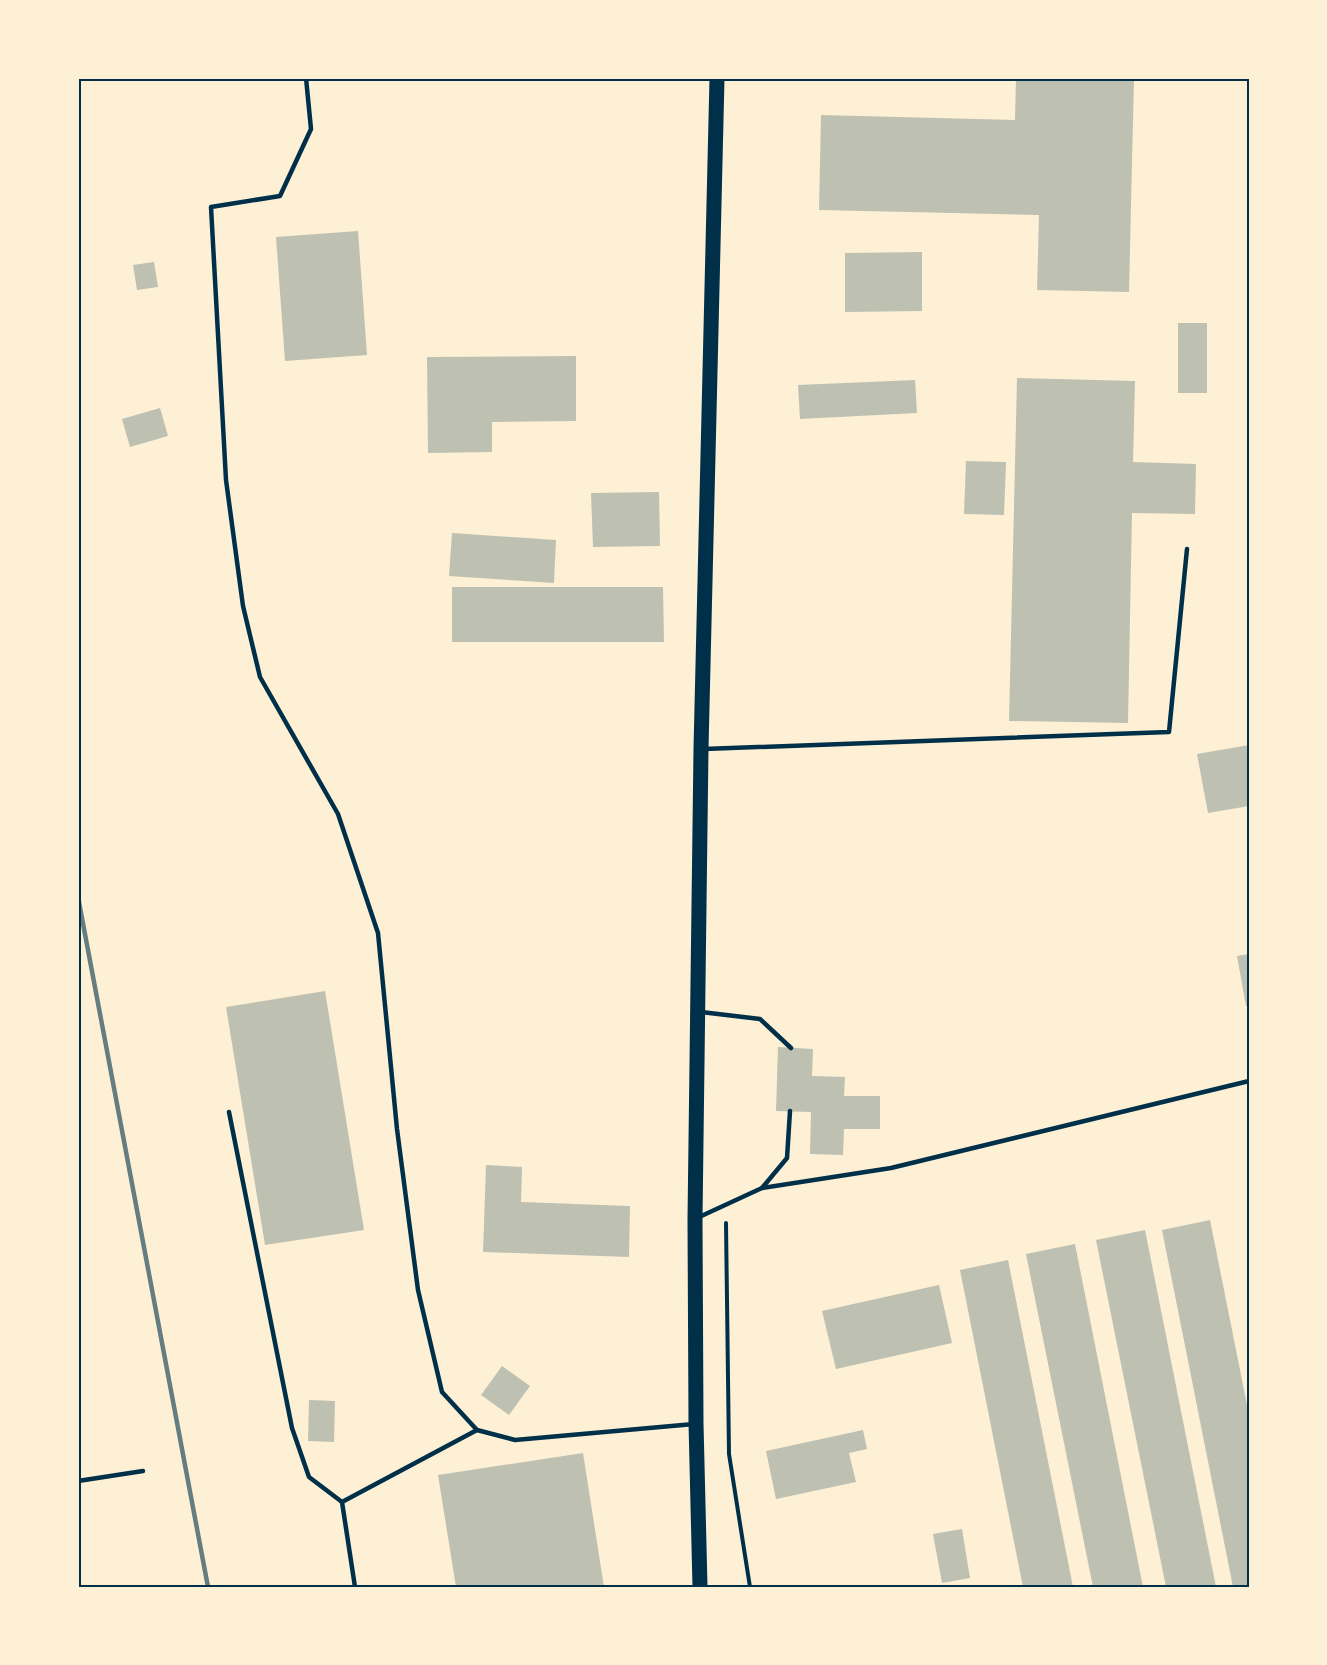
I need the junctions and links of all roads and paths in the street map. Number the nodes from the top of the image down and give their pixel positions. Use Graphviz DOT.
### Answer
graph roads {
  1 [pos="306,78"];
  2 [pos="717,78"];
  3 [pos="1187,549"];
  4 [pos="701,749"];
  5 [pos="698,1011"];
  6 [pos="791,1048"];
  7 [pos="1249,1080"];
  8 [pos="790,1111"];
  9 [pos="229,1112"];
  10 [pos="762,1188"];
  11 [pos="726,1205"];
  12 [pos="695,1220"];
  13 [pos="696,1423"];
  14 [pos="477,1430"];
  15 [pos="143,1471"];
  16 [pos="78,1481"];
  17 [pos="342,1502"];
  18 [pos="355,1587"];
  19 [pos="700,1587"];
  20 [pos="750,1587"];
  1 -- 14 [label="lane"];
  2 -- 4 [label="main road"];
  3 -- 4 [label="lane"];
  4 -- 5 [label="main road"];
  5 -- 6 [label="lane"];
  5 -- 12 [label="main road"];
  7 -- 10 [label="lane"];
  8 -- 10 [label="lane"];
  9 -- 17 [label="lane"];
  10 -- 11 [label="lane"];
  11 -- 12 [label="lane"];
  11 -- 20 [label="path"];
  12 -- 13 [label="main road"];
  13 -- 14 [label="lane"];
  13 -- 19 [label="main road"];
  14 -- 17 [label="lane"];
  15 -- 16 [label="lane"];
  17 -- 18 [label="lane"];
}
